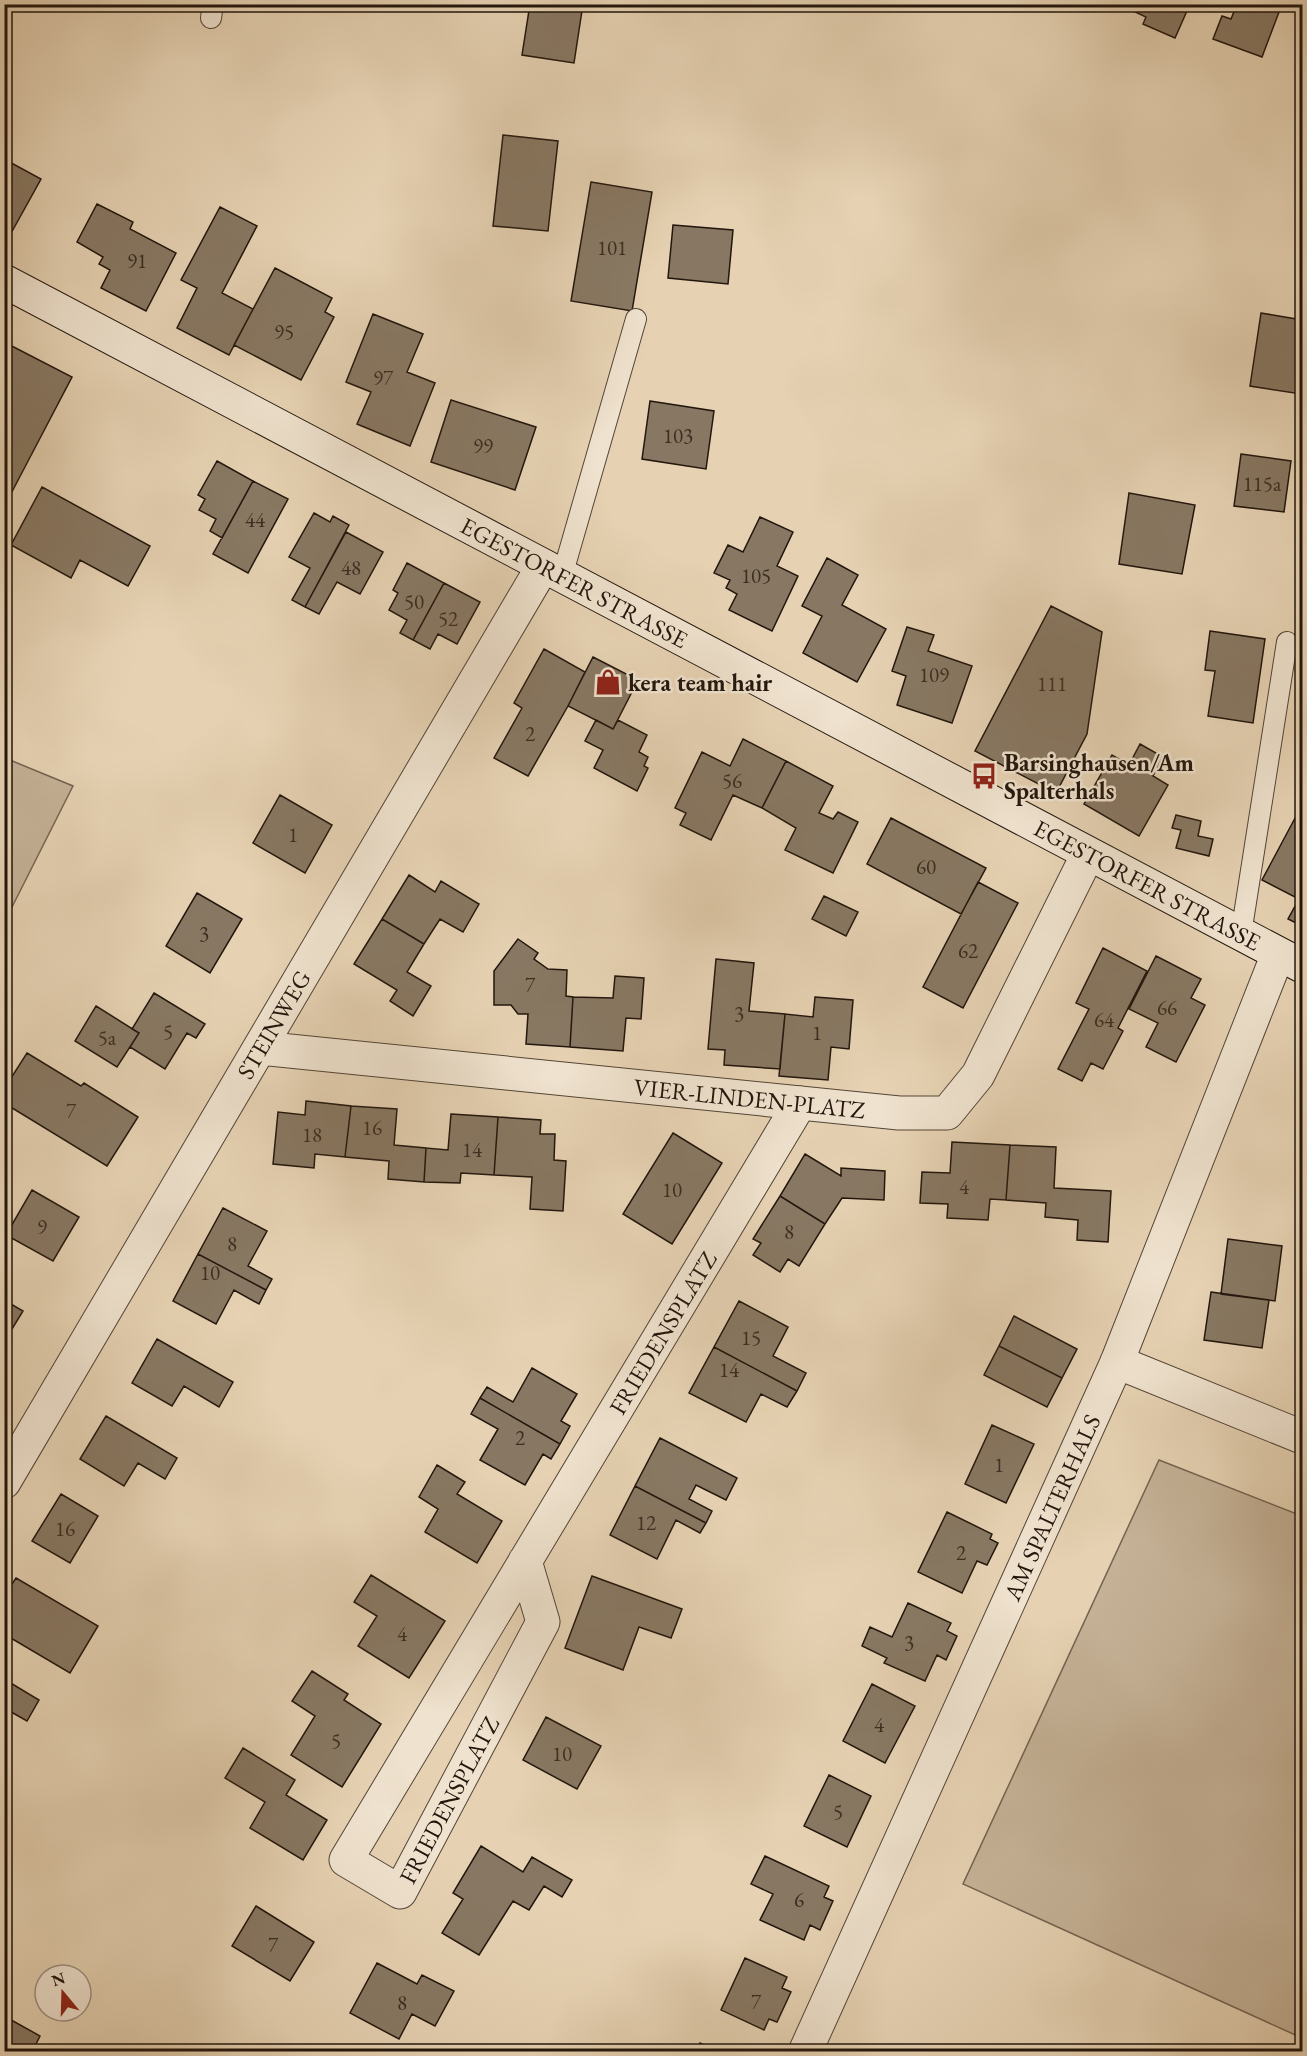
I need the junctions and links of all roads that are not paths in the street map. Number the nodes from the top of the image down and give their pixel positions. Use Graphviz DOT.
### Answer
graph roads {
  1 [pos="4,281"];
  2 [pos="636,319"];
  3 [pos="553,571"];
  4 [pos="1287,642"];
  5 [pos="1088,854"];
  6 [pos="1241,934"];
  7 [pos="1290,960"];
  8 [pos="260,1048"];
  9 [pos="800,1103"];
  10 [pos="1117,1362"];
  11 [pos="1302,1437"];
  12 [pos="4,1482"];
  13 [pos="525,1561"];
  14 [pos="805,2052"];
  1 -- 3 [label="street, EGESTORFER STRASSE"];
  2 -- 3 [label="lane"];
  3 -- 5 [label="street, EGESTORFER STRASSE"];
  3 -- 8 [label="street, STEINWEG"];
  4 -- 6 [label="lane"];
  5 -- 6 [label="street, EGESTORFER STRASSE"];
  5 -- 9 [label="street, VIER-LINDEN-PLATZ"];
  6 -- 7 [label="street, EGESTORFER STRASSE"];
  7 -- 10 [label="street, AM SPALTERHALS"];
  8 -- 9 [label="street, VIER-LINDEN-PLATZ"];
  8 -- 12 [label="street, STEINWEG"];
  9 -- 13 [label="street, FRIEDENSPLATZ"];
  10 -- 11 [label="street"];
  10 -- 14 [label="street, AM SPALTERHALS"];
  13 -- 13 [label="street, FRIEDENSPLATZ"];
}
